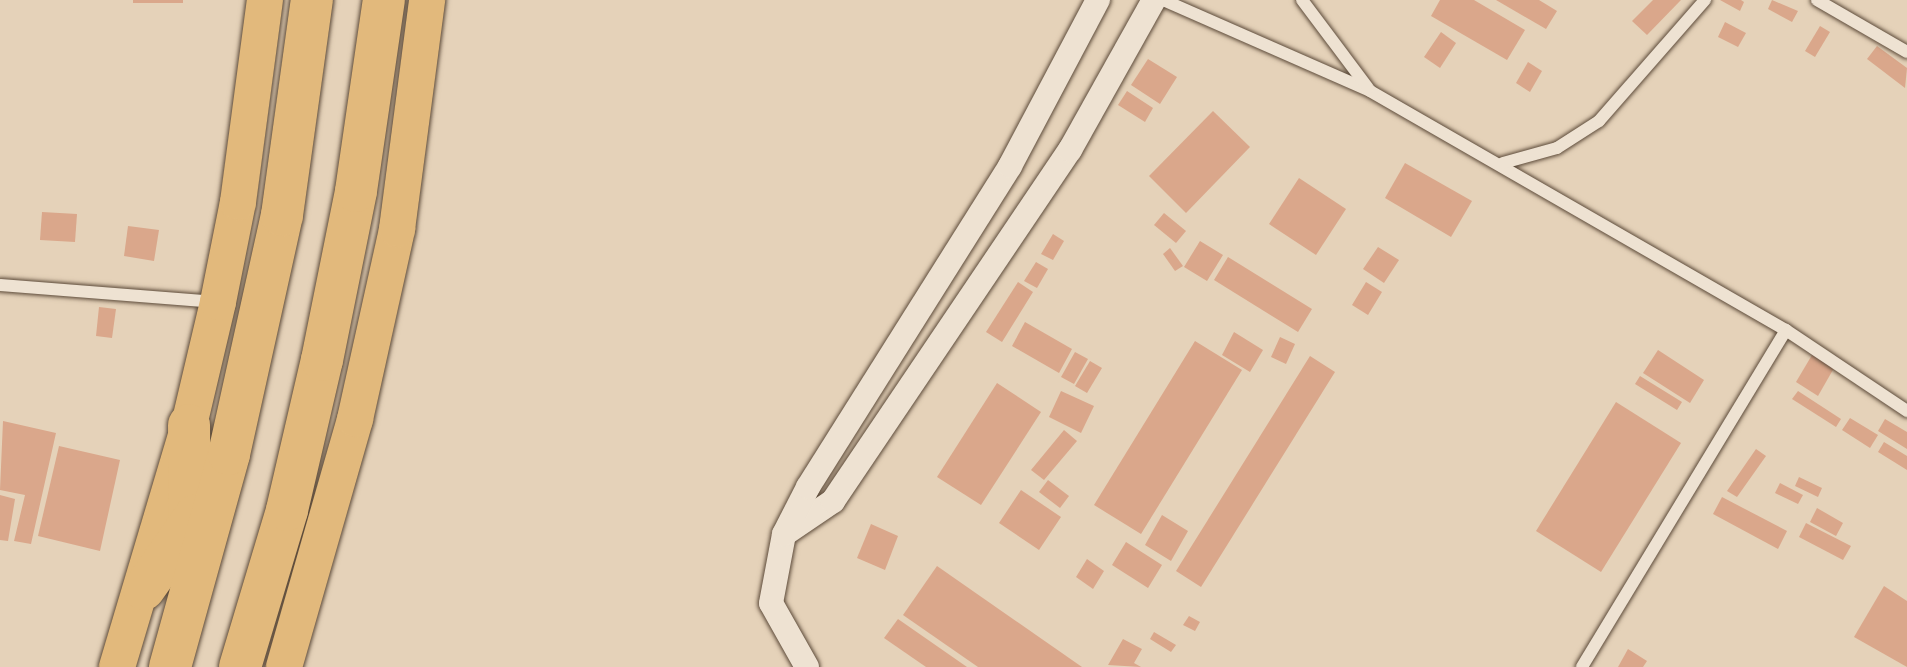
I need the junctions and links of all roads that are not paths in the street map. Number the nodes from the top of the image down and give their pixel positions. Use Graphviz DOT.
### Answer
graph roads {
  1 [pos="265,0"];
  2 [pos="312,0"];
  3 [pos="384,0"];
  4 [pos="427,0"];
  5 [pos="1098,0"];
  6 [pos="1154,0"];
  7 [pos="1163,0"];
  8 [pos="1302,0"];
  9 [pos="1705,0"];
  10 [pos="1817,0"];
  11 [pos="1907,52"];
  12 [pos="1370,91"];
  13 [pos="1503,163"];
  14 [pos="0,285"];
  15 [pos="218,302"];
  16 [pos="1786,330"];
  17 [pos="1907,411"];
  18 [pos="189,425"];
  19 [pos="229,454"];
  20 [pos="191,525"];
  21 [pos="784,534"];
  22 [pos="144,589"];
  23 [pos="186,624"];
  24 [pos="117,667"];
  25 [pos="170,667"];
  26 [pos="240,667"];
  27 [pos="284,667"];
  28 [pos="807,667"];
  29 [pos="1582,667"];
  1 -- 15 [label="main road"];
  2 -- 19 [label="highway"];
  3 -- 26 [label="highway"];
  4 -- 27 [label="main road"];
  5 -- 21 [label="street"];
  6 -- 21 [label="street"];
  7 -- 12 [label="lane"];
  8 -- 12 [label="lane"];
  9 -- 13 [label="lane"];
  10 -- 11 [label="lane"];
  12 -- 13 [label="lane"];
  13 -- 16 [label="lane"];
  14 -- 15 [label="lane"];
  15 -- 18 [label="main road"];
  16 -- 17 [label="lane"];
  16 -- 29 [label="lane"];
  18 -- 20 [label="highway"];
  18 -- 22 [label="main road"];
  19 -- 20 [label="highway"];
  19 -- 23 [label="highway"];
  20 -- 22 [label="highway"];
  20 -- 23 [label="highway"];
  21 -- 28 [label="street"];
  22 -- 24 [label="main road"];
  23 -- 25 [label="highway"];
}
